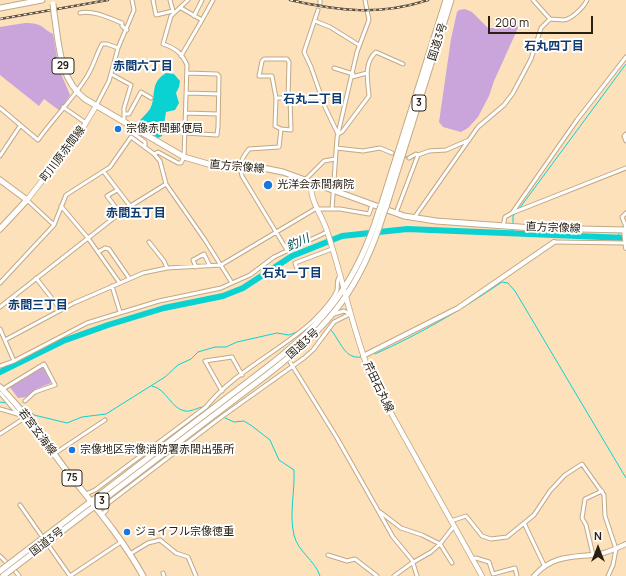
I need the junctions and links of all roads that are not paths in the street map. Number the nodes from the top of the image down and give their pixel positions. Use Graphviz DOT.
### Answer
graph roads {
  1 [pos="42,0"];
  2 [pos="132,0"];
  3 [pos="154,0"];
  4 [pos="170,0"];
  5 [pos="188,0"];
  6 [pos="202,0"];
  7 [pos="213,0"];
  8 [pos="365,0"];
  9 [pos="451,0"];
  10 [pos="533,0"];
  11 [pos="588,0"];
  12 [pos="32,1"];
  13 [pos="446,1"];
  14 [pos="52,2"];
  15 [pos="0,8"];
  16 [pos="181,8"];
  17 [pos="318,10"];
  18 [pos="173,12"];
  19 [pos="80,13"];
  20 [pos="194,16"];
  21 [pos="550,19"];
  22 [pos="202,20"];
  23 [pos="315,20"];
  24 [pos="126,30"];
  25 [pos="359,45"];
  26 [pos="118,48"];
  27 [pos="181,56"];
  28 [pos="626,58"];
  29 [pos="403,64"];
  30 [pos="334,68"];
  31 [pos="187,73"];
  32 [pos="367,73"];
  33 [pos="111,74"];
  34 [pos="352,76"];
  35 [pos="76,91"];
  36 [pos="187,93"];
  37 [pos="219,94"];
  38 [pos="151,98"];
  39 [pos="276,98"];
  40 [pos="289,98"];
  41 [pos="322,98"];
  42 [pos="96,106"];
  43 [pos="0,108"];
  44 [pos="63,108"];
  45 [pos="186,113"];
  46 [pos="124,114"];
  47 [pos="218,114"];
  48 [pos="124,122"];
  49 [pos="86,123"];
  50 [pos="20,126"];
  51 [pos="133,128"];
  52 [pos="281,129"];
  53 [pos="185,134"];
  54 [pos="338,134"];
  55 [pos="626,134"];
  56 [pos="469,140"];
  57 [pos="626,141"];
  58 [pos="145,146"];
  59 [pos="336,148"];
  60 [pos="392,153"];
  61 [pos="154,154"];
  62 [pos="418,155"];
  63 [pos="0,156"];
  64 [pos="184,157"];
  65 [pos="409,158"];
  66 [pos="335,159"];
  67 [pos="240,167"];
  68 [pos="626,168"];
  69 [pos="104,172"];
  70 [pos="0,180"];
  71 [pos="305,180"];
  72 [pos="312,183"];
  73 [pos="166,184"];
  74 [pos="117,190"];
  75 [pos="334,191"];
  76 [pos="27,200"];
  77 [pos="372,205"];
  78 [pos="61,206"];
  79 [pos="130,206"];
  80 [pos="318,208"];
  81 [pos="332,209"];
  82 [pos="383,209"];
  83 [pos="120,213"];
  84 [pos="396,213"];
  85 [pos="512,213"];
  86 [pos="626,213"];
  87 [pos="414,218"];
  88 [pos="54,225"];
  89 [pos="378,225"];
  90 [pos="503,226"];
  91 [pos="0,229"];
  92 [pos="625,230"];
  93 [pos="277,232"];
  94 [pos="328,233"];
  95 [pos="88,238"];
  96 [pos="149,242"];
  97 [pos="554,242"];
  98 [pos="626,244"];
  99 [pos="332,249"];
  100 [pos="287,250"];
  101 [pos="98,252"];
  102 [pos="221,265"];
  103 [pos="210,266"];
  104 [pos="196,267"];
  105 [pos="167,268"];
  106 [pos="297,269"];
  107 [pos="340,276"];
  108 [pos="36,278"];
  109 [pos="129,278"];
  110 [pos="119,282"];
  111 [pos="0,283"];
  112 [pos="232,283"];
  113 [pos="112,286"];
  114 [pos="344,290"];
  115 [pos="346,297"];
  116 [pos="0,307"];
  117 [pos="60,310"];
  118 [pos="120,312"];
  119 [pos="350,314"];
  120 [pos="332,315"];
  121 [pos="0,329"];
  122 [pos="5,340"];
  123 [pos="280,347"];
  124 [pos="283,353"];
  125 [pos="363,356"];
  126 [pos="14,361"];
  127 [pos="291,364"];
  128 [pos="0,366"];
  129 [pos="242,375"];
  130 [pos="1,390"];
  131 [pos="222,391"];
  132 [pos="25,401"];
  133 [pos="0,409"];
  134 [pos="218,409"];
  135 [pos="23,415"];
  136 [pos="105,420"];
  137 [pos="199,423"];
  138 [pos="0,434"];
  139 [pos="54,454"];
  140 [pos="602,491"];
  141 [pos="86,494"];
  142 [pos="91,501"];
  143 [pos="20,505"];
  144 [pos="95,506"];
  145 [pos="380,512"];
  146 [pos="101,515"];
  147 [pos="451,521"];
  148 [pos="524,523"];
  149 [pos="454,526"];
  150 [pos="41,535"];
  151 [pos="121,542"];
  152 [pos="440,544"];
  153 [pos="626,544"];
  154 [pos="49,546"];
  155 [pos="616,549"];
  156 [pos="130,554"];
  157 [pos="328,555"];
  158 [pos="594,555"];
  159 [pos="0,556"];
  160 [pos="472,559"];
  161 [pos="5,561"];
  162 [pos="412,563"];
  163 [pos="452,563"];
  164 [pos="544,565"];
  165 [pos="0,571"];
  166 [pos="16,572"];
  167 [pos="75,575"];
  168 [pos="3,576"];
  169 [pos="19,576"];
  170 [pos="70,576"];
  171 [pos="144,576"];
  172 [pos="196,576"];
  173 [pos="377,576"];
  174 [pos="394,576"];
  175 [pos="417,576"];
  176 [pos="482,576"];
  177 [pos="517,576"];
  178 [pos="534,576"];
  179 [pos="608,576"];
  1 -- 12 [label="main road"];
  2 -- 24 [label="street"];
  3 -- 18 [label="street"];
  4 -- 18 [label="street"];
  5 -- 16 [label="street"];
  6 -- 20 [label="street"];
  7 -- 22 [label="street"];
  8 -- 25 [label="street"];
  9 -- 82 [label="main road, 国道3号 / 3"];
  10 -- 21 [label="street"];
  11 -- 21 [label="street"];
  12 -- 15 [label="main road"];
  13 -- 82 [label="main road, 国道3号 / 3"];
  14 -- 35 [label="main road, 直方宗像線 / 29, bridge"];
  16 -- 18 [label="street"];
  16 -- 20 [label="street"];
  17 -- 23 [label="street"];
  18 -- 27 [label="street"];
  19 -- 24 [label="street"];
  20 -- 22 [label="street"];
  21 -- 56 [label="street"];
  22 -- 27 [label="street"];
  23 -- 25 [label="street"];
  23 -- 41 [label="street"];
  24 -- 26 [label="street"];
  25 -- 34 [label="street"];
  26 -- 33 [label="street"];
  26 -- 35 [label="street"];
  27 -- 31 [label="street"];
  28 -- 85 [label="street"];
  29 -- 32 [label="street"];
  30 -- 34 [label="street"];
  31 -- 36 [label="street"];
  31 -- 37 [label="street"];
  32 -- 34 [label="street"];
  32 -- 54 [label="street"];
  33 -- 42 [label="street"];
  33 -- 46 [label="street"];
  34 -- 54 [label="street"];
  35 -- 42 [label="main road, 直方宗像線 / 29"];
  35 -- 44 [label="street"];
  36 -- 37 [label="street"];
  36 -- 45 [label="street"];
  37 -- 47 [label="street"];
  38 -- 46 [label="street"];
  39 -- 40 [label="street"];
  39 -- 40 [label="street"];
  39 -- 52 [label="street"];
  40 -- 41 [label="street"];
  40 -- 52 [label="street"];
  41 -- 54 [label="street"];
  42 -- 48 [label="main road, 直方宗像線 / 29"];
  42 -- 49 [label="main road, 町川原赤間線"];
  43 -- 50 [label="street"];
  44 -- 49 [label="street"];
  44 -- 50 [label="street"];
  45 -- 47 [label="street"];
  45 -- 53 [label="street"];
  46 -- 48 [label="street"];
  47 -- 53 [label="street"];
  48 -- 51 [label="main road, 直方宗像線 / 29"];
  49 -- 76 [label="main road, 町川原赤間線"];
  50 -- 63 [label="street"];
  51 -- 58 [label="street"];
  51 -- 64 [label="main road, 直方宗像線 / 29"];
  52 -- 67 [label="street"];
  53 -- 64 [label="street"];
  54 -- 59 [label="street"];
  55 -- 57 [label="street"];
  56 -- 62 [label="street"];
  56 -- 87 [label="street"];
  58 -- 61 [label="street"];
  58 -- 69 [label="street"];
  59 -- 60 [label="street"];
  59 -- 66 [label="street"];
  61 -- 64 [label="street"];
  61 -- 73 [label="street"];
  62 -- 65 [label="street"];
  62 -- 84 [label="street"];
  64 -- 67 [label="main road, 直方宗像線 / 29"];
  66 -- 71 [label="street"];
  66 -- 75 [label="street"];
  67 -- 71 [label="main road, 直方宗像線 / 29"];
  67 -- 93 [label="street"];
  68 -- 85 [label="street"];
  69 -- 74 [label="street"];
  69 -- 78 [label="street"];
  70 -- 76 [label="main road"];
  71 -- 72 [label="main road, 直方宗像線 / 29"];
  72 -- 75 [label="main road, 直方宗像線 / 29"];
  72 -- 80 [label="main road, 芹田石丸線"];
  73 -- 79 [label="street"];
  73 -- 102 [label="street"];
  74 -- 79 [label="street"];
  74 -- 83 [label="street"];
  75 -- 77 [label="main road, 直方宗像線 / 29"];
  75 -- 81 [label="street"];
  76 -- 88 [label="street"];
  76 -- 91 [label="main road"];
  77 -- 81 [label="street"];
  77 -- 84 [label="main road, 直方宗像線 / 29"];
  78 -- 88 [label="street"];
  78 -- 95 [label="street"];
  79 -- 83 [label="street"];
  80 -- 81 [label="street"];
  80 -- 93 [label="street"];
  80 -- 94 [label="main road, 芹田石丸線"];
  82 -- 89 [label="main road, 国道3号 / 3"];
  83 -- 95 [label="street"];
  84 -- 87 [label="main road, 直方宗像線 / 29"];
  85 -- 90 [label="street"];
  86 -- 92 [label="street"];
  87 -- 90 [label="main road, 直方宗像線 / 29"];
  88 -- 111 [label="street"];
  89 -- 114 [label="main road, 国道3号 / 3"];
  89 -- 115 [label="main road, 国道3号 / 3"];
  90 -- 92 [label="main road, 直方宗像線 / 29"];
  92 -- 98 [label="street"];
  93 -- 100 [label="street"];
  93 -- 102 [label="street"];
  94 -- 99 [label="main road, 芹田石丸線"];
  94 -- 100 [label="street"];
  95 -- 101 [label="street"];
  95 -- 108 [label="street"];
  96 -- 105 [label="street"];
  97 -- 98 [label="street"];
  97 -- 125 [label="street"];
  99 -- 106 [label="street"];
  99 -- 107 [label="main road, 芹田石丸線"];
  100 -- 112 [label="street"];
  101 -- 109 [label="street"];
  101 -- 110 [label="street"];
  102 -- 103 [label="street"];
  102 -- 112 [label="street"];
  103 -- 104 [label="street"];
  103 -- 104 [label="street"];
  104 -- 105 [label="street"];
  105 -- 109 [label="street"];
  107 -- 114 [label="main road, 芹田石丸線"];
  107 -- 123 [label="street"];
  108 -- 116 [label="street"];
  108 -- 117 [label="street"];
  109 -- 110 [label="street"];
  110 -- 113 [label="street"];
  112 -- 118 [label="street"];
  113 -- 117 [label="street"];
  113 -- 118 [label="street"];
  114 -- 115 [label="main road, 芹田石丸線"];
  114 -- 134 [label="main road, 国道3号 / 3"];
  115 -- 119 [label="main road, 芹田石丸線"];
  115 -- 120 [label="main road, 国道3号 / 3"];
  117 -- 122 [label="street"];
  118 -- 126 [label="street"];
  119 -- 120 [label="street"];
  119 -- 125 [label="main road, 芹田石丸線"];
  119 -- 127 [label="street"];
  120 -- 134 [label="main road, 国道3号 / 3"];
  121 -- 122 [label="street"];
  122 -- 126 [label="street"];
  123 -- 124 [label="street"];
  123 -- 129 [label="street"];
  125 -- 147 [label="main road, 芹田石丸線"];
  126 -- 128 [label="street"];
  127 -- 145 [label="street"];
  127 -- 146 [label="street"];
  129 -- 131 [label="street"];
  129 -- 131 [label="street"];
  130 -- 132 [label="street"];
  130 -- 135 [label="main road, 若宮玄海線 / 75"];
  130 -- 135 [label="street"];
  131 -- 141 [label="street"];
  133 -- 135 [label="street"];
  134 -- 137 [label="main road, 国道3号 / 3"];
  135 -- 138 [label="street"];
  135 -- 139 [label="main road, 若宮玄海線 / 75"];
  136 -- 139 [label="street"];
  137 -- 142 [label="main road, 国道3号 / 3"];
  137 -- 144 [label="main road, 国道3号 / 3"];
  139 -- 141 [label="main road, 若宮玄海線 / 75"];
  140 -- 148 [label="street"];
  140 -- 155 [label="street"];
  140 -- 158 [label="street"];
  141 -- 142 [label="main road, 若宮玄海線 / 75"];
  142 -- 144 [label="main road, 若宮玄海線 / 75"];
  142 -- 165 [label="main road, 国道3号 / 3"];
  143 -- 150 [label="street"];
  144 -- 146 [label="main road, 若宮玄海線 / 75"];
  144 -- 168 [label="main road, 国道3号 / 3"];
  145 -- 152 [label="street"];
  145 -- 162 [label="street"];
  146 -- 151 [label="main road, 若宮玄海線 / 75"];
  147 -- 148 [label="street"];
  147 -- 149 [label="main road, 芹田石丸線"];
  148 -- 164 [label="street"];
  149 -- 152 [label="street"];
  149 -- 160 [label="main road, 芹田石丸線"];
  151 -- 156 [label="main road, 若宮玄海線 / 75"];
  151 -- 167 [label="street"];
  152 -- 162 [label="street"];
  152 -- 163 [label="street"];
  153 -- 155 [label="street"];
  154 -- 170 [label="street"];
  155 -- 158 [label="street"];
  155 -- 179 [label="street"];
  156 -- 171 [label="main road, 若宮玄海線 / 75"];
  156 -- 172 [label="street"];
  157 -- 173 [label="street"];
  158 -- 164 [label="street"];
  159 -- 161 [label="street"];
  160 -- 176 [label="main road, 芹田石丸線"];
  160 -- 177 [label="street"];
  162 -- 174 [label="street"];
  162 -- 175 [label="street"];
  164 -- 178 [label="street"];
  166 -- 169 [label="street"];
  167 -- 170 [label="street"];
}
